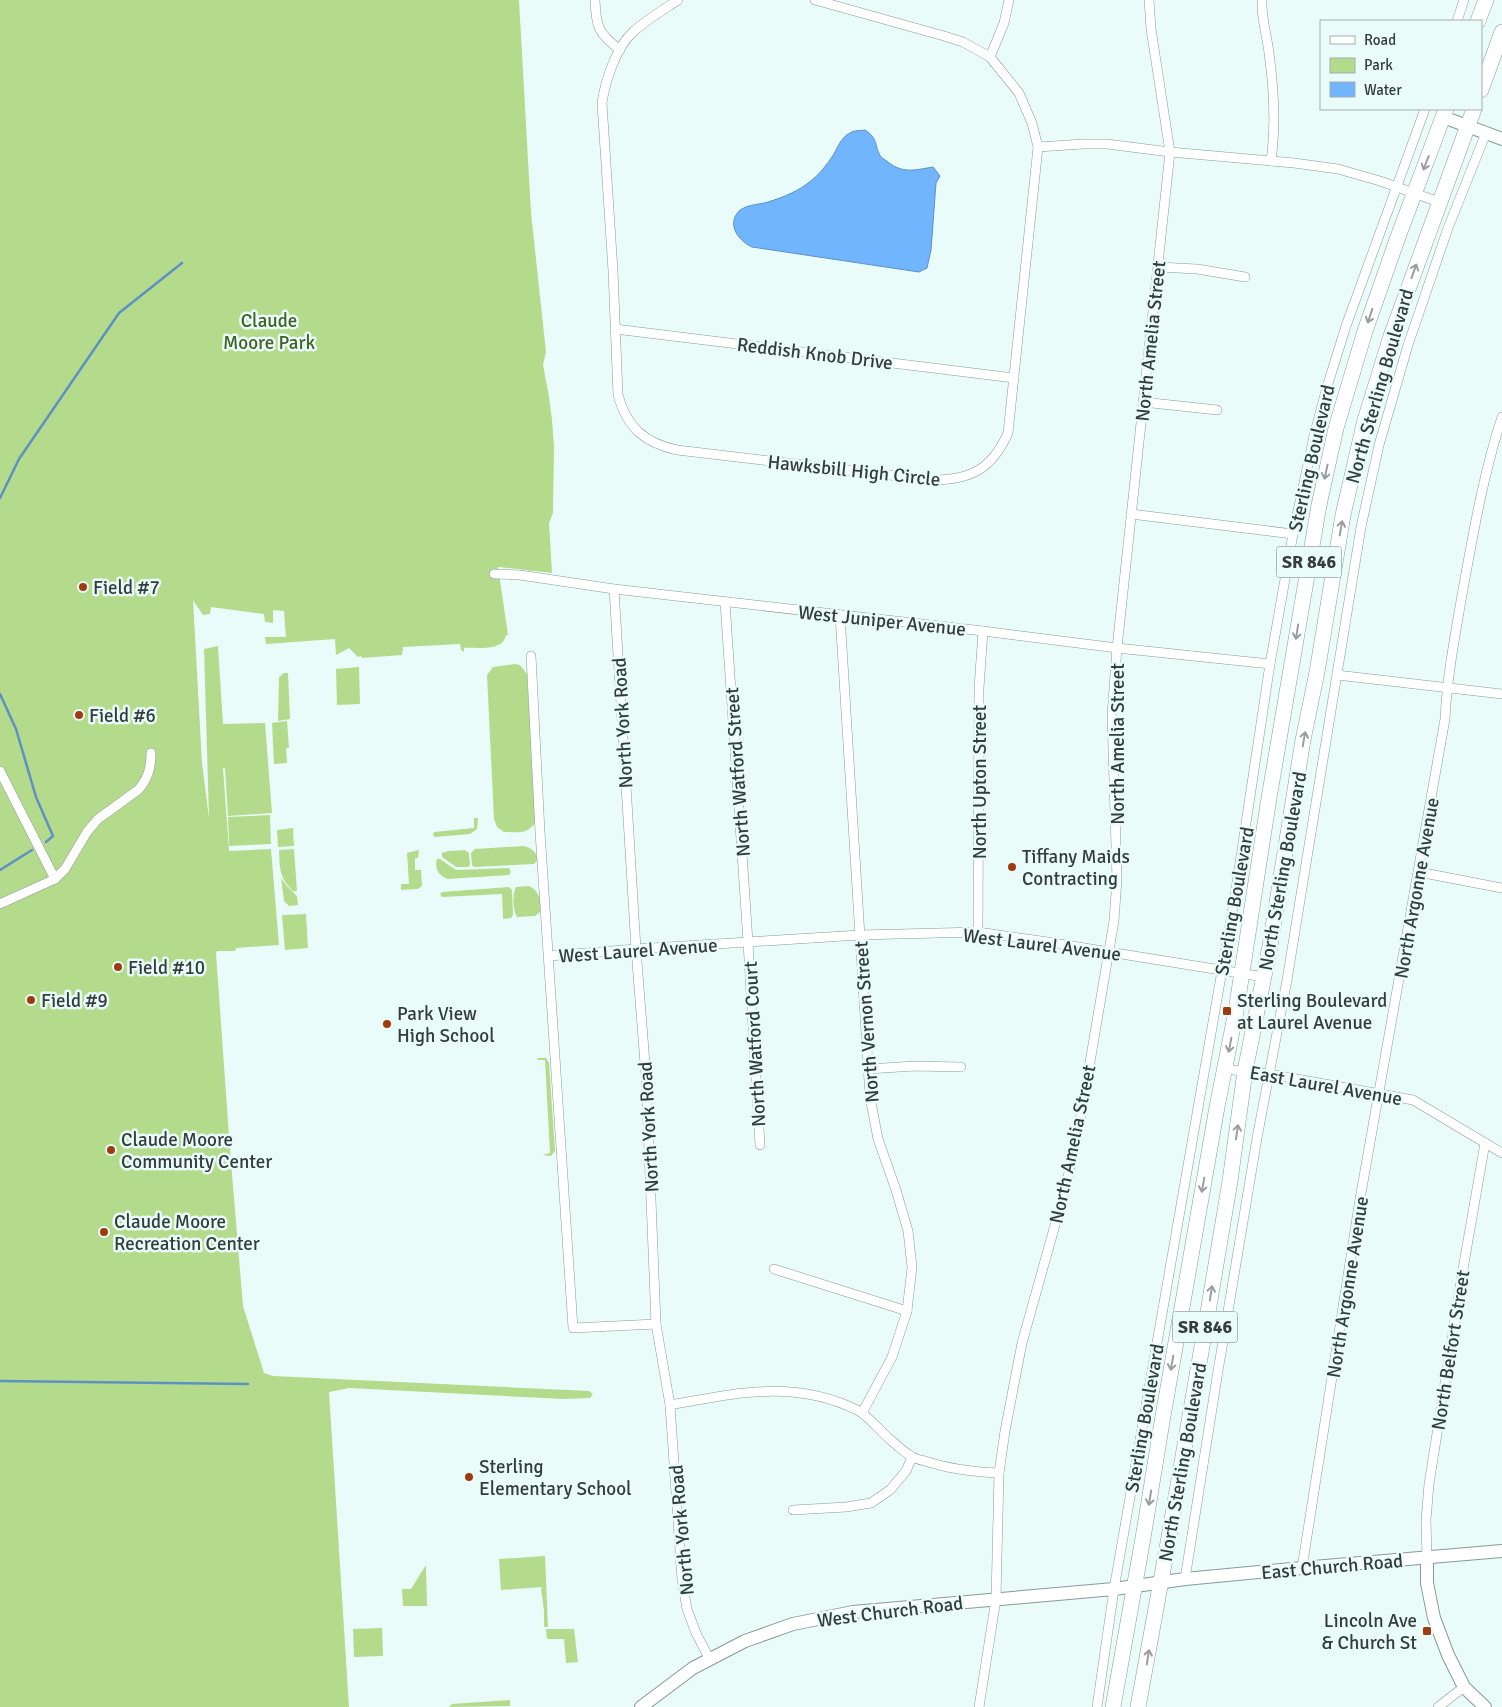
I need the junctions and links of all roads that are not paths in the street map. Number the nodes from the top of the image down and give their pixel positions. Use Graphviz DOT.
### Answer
graph roads {
  1 [pos="595,0"];
  2 [pos="678,0"];
  3 [pos="815,0"];
  4 [pos="1010,0"];
  5 [pos="1149,0"];
  6 [pos="1262,0"];
  7 [pos="1464,0"];
  8 [pos="1486,0"];
  9 [pos="1457,20"];
  10 [pos="1478,20"];
  11 [pos="1502,32"];
  12 [pos="620,50"];
  13 [pos="990,56"];
  14 [pos="1482,87"];
  15 [pos="1425,110"];
  16 [pos="1474,110"];
  17 [pos="1445,113"];
  18 [pos="1468,126"];
  19 [pos="1486,133"];
  20 [pos="1502,139"];
  21 [pos="1038,147"];
  22 [pos="1170,152"];
  23 [pos="1271,161"];
  24 [pos="1396,187"];
  25 [pos="1414,193"];
  26 [pos="1439,202"];
  27 [pos="1158,267"];
  28 [pos="1245,277"];
  29 [pos="615,329"];
  30 [pos="1014,378"];
  31 [pos="1143,402"];
  32 [pos="1217,410"];
  33 [pos="1502,417"];
  34 [pos="1131,514"];
  35 [pos="1293,534"];
  36 [pos="494,574"];
  37 [pos="614,589"];
  38 [pos="725,602"];
  39 [pos="840,615"];
  40 [pos="983,631"];
  41 [pos="1117,648"];
  42 [pos="532,656"];
  43 [pos="1270,664"];
  44 [pos="1337,674"];
  45 [pos="1447,688"];
  46 [pos="1502,694"];
  47 [pos="150,754"];
  48 [pos="0,771"];
  49 [pos="1419,872"];
  50 [pos="55,879"];
  51 [pos="1502,888"];
  52 [pos="0,904"];
  53 [pos="978,932"];
  54 [pos="860,936"];
  55 [pos="748,942"];
  56 [pos="636,949"];
  57 [pos="1109,952"];
  58 [pos="549,956"];
  59 [pos="1222,970"];
  60 [pos="1242,974"];
  61 [pos="1264,977"];
  62 [pos="961,1067"];
  63 [pos="868,1069"];
  64 [pos="1226,1069"];
  65 [pos="1246,1071"];
  66 [pos="1269,1074"];
  67 [pos="1378,1094"];
  68 [pos="1485,1143"];
  69 [pos="760,1145"];
  70 [pos="1502,1153"];
  71 [pos="774,1270"];
  72 [pos="907,1311"];
  73 [pos="656,1324"];
  74 [pos="670,1405"];
  75 [pos="862,1413"];
  76 [pos="912,1457"];
  77 [pos="999,1473"];
  78 [pos="793,1510"];
  79 [pos="1502,1551"];
  80 [pos="1427,1558"];
  81 [pos="1302,1568"];
  82 [pos="1185,1579"];
  83 [pos="1161,1582"];
  84 [pos="1135,1586"];
  85 [pos="1114,1589"];
  86 [pos="996,1599"];
  87 [pos="710,1658"];
  88 [pos="1464,1687"];
  89 [pos="641,1707"];
  90 [pos="979,1707"];
  91 [pos="1098,1707"];
  92 [pos="1114,1707"];
  93 [pos="1138,1707"];
  94 [pos="1438,1707"];
  95 [pos="1484,1707"];
  1 -- 12 [label="street"];
  2 -- 12 [label="street, Hawksbill High Circle"];
  3 -- 13 [label="street, Hawksbill High Circle"];
  4 -- 13 [label="street"];
  5 -- 22 [label="street, North Amelia Street"];
  6 -- 23 [label="street"];
  7 -- 9 [label="street"];
  8 -- 10 [label="main road"];
  11 -- 14 [label="main road"];
  12 -- 29 [label="street, Hawksbill High Circle"];
  13 -- 21 [label="street, Hawksbill High Circle"];
  15 -- 24 [label="street, Sterling Boulevard"];
  16 -- 18 [label="main road, North Sterling Boulevard / SR 846"];
  17 -- 18 [label="street"];
  17 -- 25 [label="main road, North Sterling Boulevard / SR 846, one-way"];
  18 -- 19 [label="street"];
  18 -- 26 [label="main road, North Sterling Boulevard / SR 846"];
  19 -- 20 [label="street"];
  19 -- 44 [label="street"];
  21 -- 22 [label="street"];
  21 -- 30 [label="street, Hawksbill High Circle"];
  22 -- 23 [label="street"];
  22 -- 27 [label="street, North Amelia Street"];
  23 -- 24 [label="street"];
  24 -- 25 [label="street"];
  24 -- 35 [label="street, Sterling Boulevard"];
  25 -- 26 [label="street"];
  25 -- 60 [label="main road, North Sterling Boulevard / SR 846, one-way"];
  61 -- 26 [label="main road, North Sterling Boulevard / SR 846, one-way"];
  27 -- 28 [label="street"];
  27 -- 31 [label="street, North Amelia Street"];
  29 -- 30 [label="street, Reddish Knob Drive"];
  29 -- 30 [label="street, Hawksbill High Circle"];
  31 -- 32 [label="street"];
  31 -- 34 [label="street, North Amelia Street"];
  33 -- 45 [label="street, North Argonne Avenue"];
  34 -- 35 [label="street"];
  34 -- 41 [label="street, North Amelia Street"];
  35 -- 43 [label="street, Sterling Boulevard"];
  36 -- 37 [label="street, West Juniper Avenue"];
  37 -- 38 [label="street, West Juniper Avenue"];
  37 -- 56 [label="street, North York Road"];
  38 -- 39 [label="street, West Juniper Avenue"];
  38 -- 55 [label="street, North Watford Street"];
  39 -- 40 [label="street, West Juniper Avenue"];
  39 -- 54 [label="street, North Vernon Street"];
  40 -- 41 [label="street, West Juniper Avenue"];
  40 -- 53 [label="street, North Upton Street"];
  41 -- 43 [label="street, West Juniper Avenue"];
  41 -- 57 [label="street, North Amelia Street"];
  42 -- 58 [label="street"];
  43 -- 59 [label="street, Sterling Boulevard"];
  44 -- 45 [label="street"];
  44 -- 66 [label="street"];
  45 -- 46 [label="street"];
  45 -- 49 [label="street, North Argonne Avenue"];
  47 -- 50 [label="street"];
  48 -- 50 [label="street"];
  49 -- 51 [label="street"];
  49 -- 67 [label="street, North Argonne Avenue"];
  50 -- 52 [label="street"];
  53 -- 54 [label="street, West Laurel Avenue"];
  53 -- 57 [label="street, West Laurel Avenue"];
  54 -- 55 [label="street, West Laurel Avenue"];
  54 -- 63 [label="street, North Vernon Street"];
  55 -- 56 [label="street, West Laurel Avenue"];
  55 -- 69 [label="street, North Watford Court"];
  56 -- 58 [label="street, West Laurel Avenue"];
  56 -- 73 [label="street, North York Road"];
  57 -- 59 [label="street, West Laurel Avenue"];
  57 -- 77 [label="street, North Amelia Street"];
  58 -- 73 [label="street"];
  59 -- 60 [label="street, West Laurel Avenue"];
  59 -- 85 [label="street, Sterling Boulevard"];
  60 -- 61 [label="street, West Laurel Avenue"];
  60 -- 64 [label="main road, North Sterling Boulevard / SR 846, one-way"];
  61 -- 65 [label="main road, North Sterling Boulevard / SR 846"];
  62 -- 63 [label="street"];
  63 -- 72 [label="street, North Vernon Street"];
  64 -- 65 [label="street, East Laurel Avenue"];
  64 -- 84 [label="main road, North Sterling Boulevard / SR 846, one-way"];
  65 -- 66 [label="street, East Laurel Avenue"];
  83 -- 65 [label="main road, North Sterling Boulevard / SR 846, one-way"];
  66 -- 67 [label="street, East Laurel Avenue"];
  66 -- 82 [label="street"];
  67 -- 68 [label="street, East Laurel Avenue"];
  67 -- 81 [label="street, North Argonne Avenue"];
  68 -- 70 [label="street, East Laurel Avenue"];
  68 -- 80 [label="street, North Belfort Street"];
  71 -- 72 [label="street"];
  72 -- 75 [label="street, North Vernon Street"];
  73 -- 74 [label="street, North York Road"];
  74 -- 75 [label="street"];
  74 -- 87 [label="street, North York Road"];
  75 -- 76 [label="street"];
  76 -- 77 [label="street"];
  76 -- 78 [label="street"];
  77 -- 86 [label="street, North Amelia Street"];
  79 -- 80 [label="street, East Church Road"];
  80 -- 81 [label="street, East Church Road"];
  80 -- 88 [label="street"];
  81 -- 82 [label="street, East Church Road"];
  82 -- 83 [label="street, East Church Road"];
  83 -- 84 [label="street, West Church Road"];
  93 -- 83 [label="main road, North Sterling Boulevard / SR 846, one-way"];
  84 -- 85 [label="street, West Church Road"];
  84 -- 92 [label="main road, North Sterling Boulevard / SR 846"];
  85 -- 86 [label="street, West Church Road"];
  85 -- 91 [label="street, Sterling Boulevard"];
  86 -- 87 [label="street, West Church Road"];
  86 -- 90 [label="street, North Amelia Street"];
  87 -- 89 [label="street, West Church Road"];
  88 -- 94 [label="street"];
  88 -- 95 [label="street"];
}
